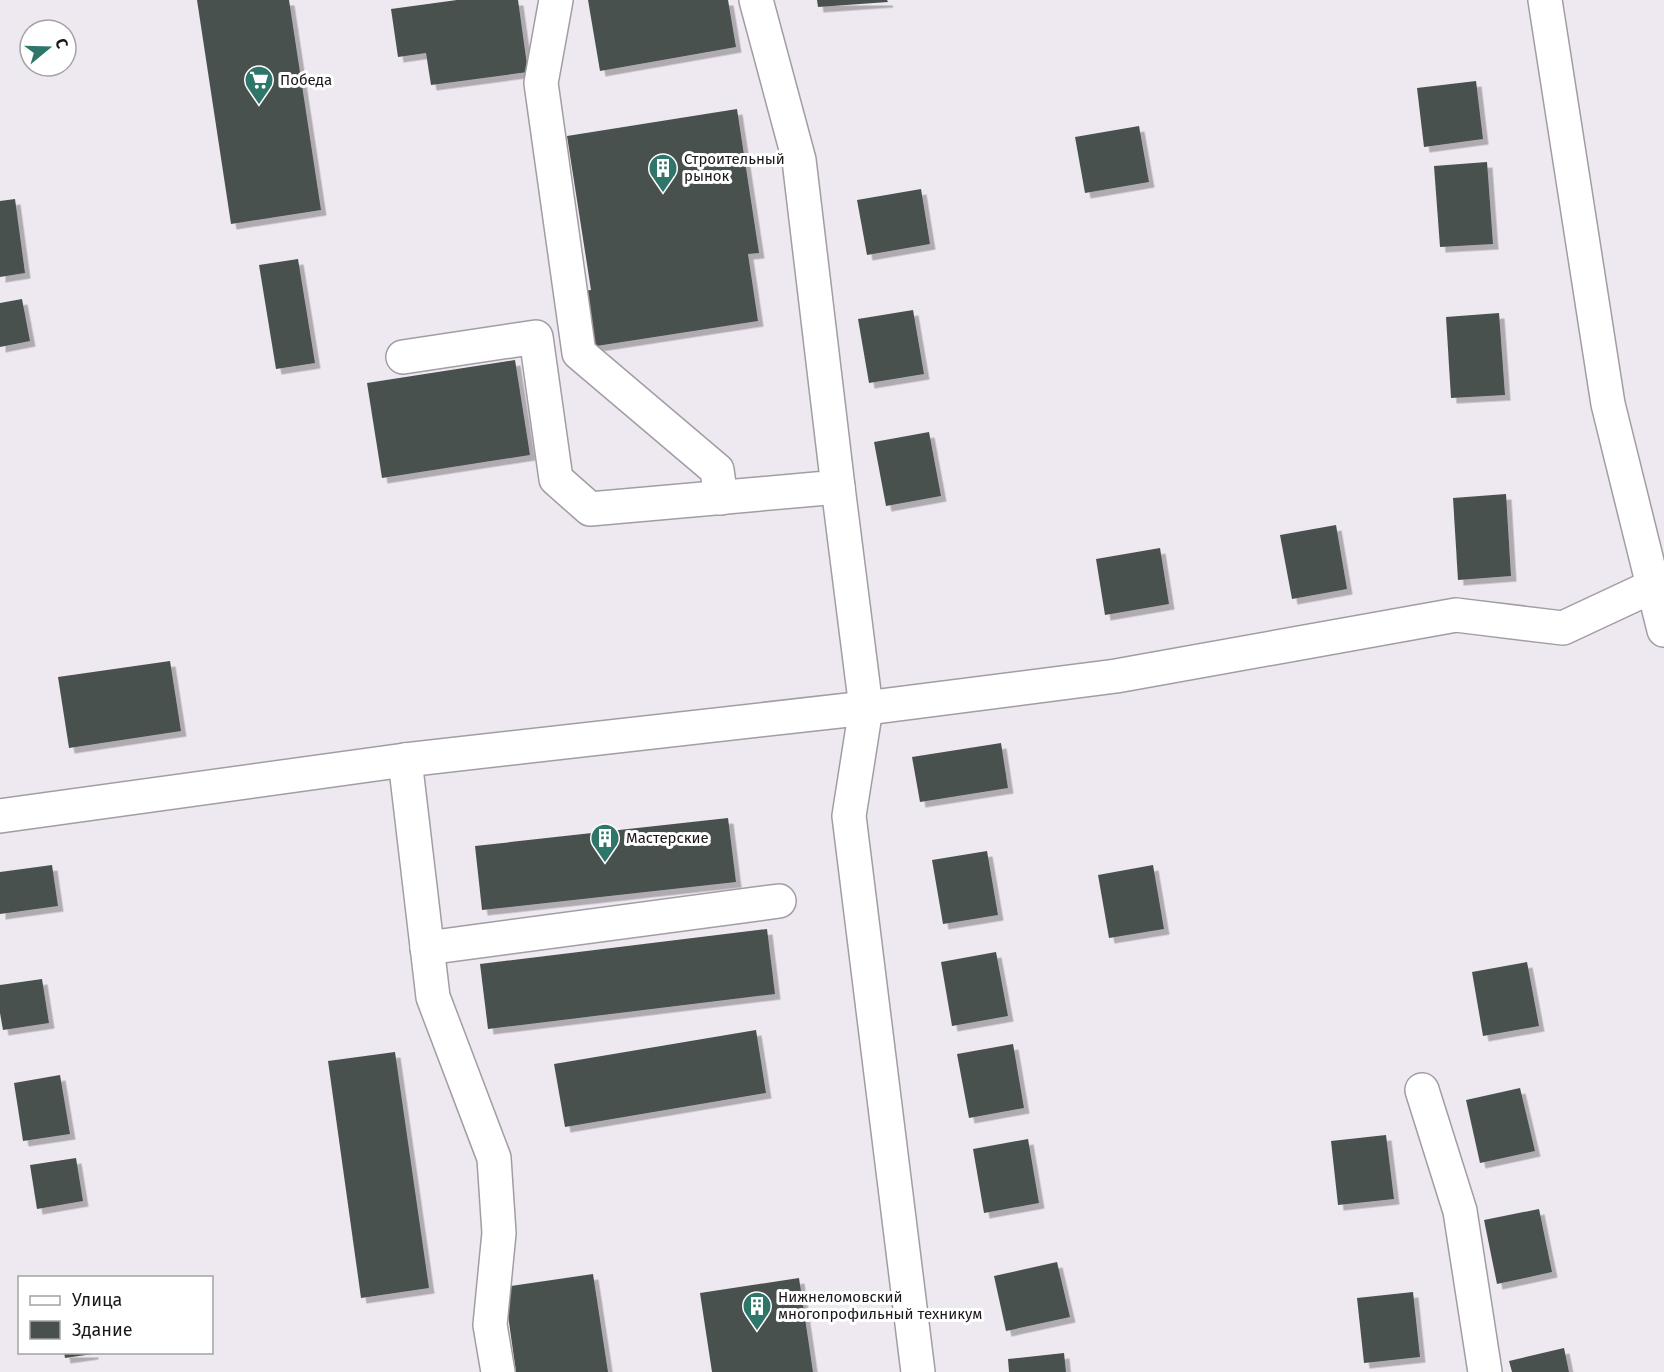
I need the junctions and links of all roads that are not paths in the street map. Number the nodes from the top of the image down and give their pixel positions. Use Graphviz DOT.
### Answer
graph roads {
  1 [pos="555,0"];
  2 [pos="756,0"];
  3 [pos="1545,0"];
  4 [pos="403,357"];
  5 [pos="837,487"];
  6 [pos="721,498"];
  7 [pos="1653,586"];
  8 [pos="1664,630"];
  9 [pos="866,708"];
  10 [pos="405,760"];
  11 [pos="0,816"];
  12 [pos="778,901"];
  13 [pos="427,948"];
  14 [pos="1422,1090"];
  15 [pos="498,1372"];
  16 [pos="918,1372"];
  17 [pos="1485,1372"];
  1 -- 6 [label="street"];
  2 -- 5 [label="street"];
  3 -- 7 [label="street"];
  4 -- 6 [label="street"];
  5 -- 6 [label="street"];
  5 -- 9 [label="street"];
  7 -- 8 [label="street"];
  7 -- 9 [label="street"];
  9 -- 10 [label="street"];
  9 -- 16 [label="street"];
  10 -- 11 [label="street"];
  10 -- 13 [label="street"];
  12 -- 13 [label="street"];
  13 -- 15 [label="street"];
  14 -- 17 [label="street"];
}
